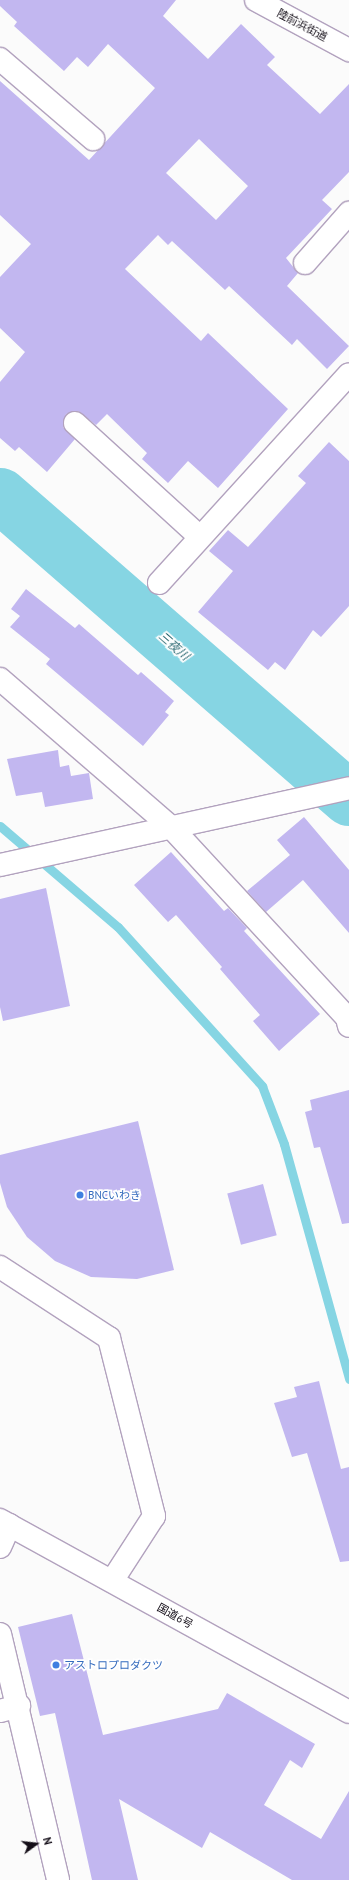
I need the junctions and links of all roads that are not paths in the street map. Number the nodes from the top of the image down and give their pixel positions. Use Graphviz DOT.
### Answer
graph roads {
  1 [pos="256,0"];
  2 [pos="349,50"];
  3 [pos="0,59"];
  4 [pos="93,139"];
  5 [pos="349,213"];
  6 [pos="305,263"];
  7 [pos="349,374"];
  8 [pos="75,423"];
  9 [pos="200,537"];
  10 [pos="159,583"];
  11 [pos="0,679"];
  12 [pos="349,788"];
  13 [pos="170,826"];
  14 [pos="5,864"];
  15 [pos="348,1020"];
  16 [pos="0,1267"];
  17 [pos="5,1523"];
  18 [pos="0,1547"];
  19 [pos="112,1581"];
  20 [pos="0,1634"];
  21 [pos="9,1709"];
  22 [pos="349,1712"];
  23 [pos="58,1880"];
  1 -- 2 [label="main road, 陸前浜街道"];
  3 -- 4 [label="main road"];
  5 -- 6 [label="main road"];
  7 -- 9 [label="main road"];
  8 -- 9 [label="main road"];
  9 -- 10 [label="main road"];
  11 -- 13 [label="main road"];
  12 -- 13 [label="main road"];
  13 -- 14 [label="main road"];
  13 -- 15 [label="main road"];
  16 -- 19 [label="main road"];
  17 -- 18 [label="main road"];
  17 -- 19 [label="main road, 国道6号"];
  19 -- 22 [label="main road, 国道6号"];
  20 -- 21 [label="main road"];
  21 -- 23 [label="main road"];
}
